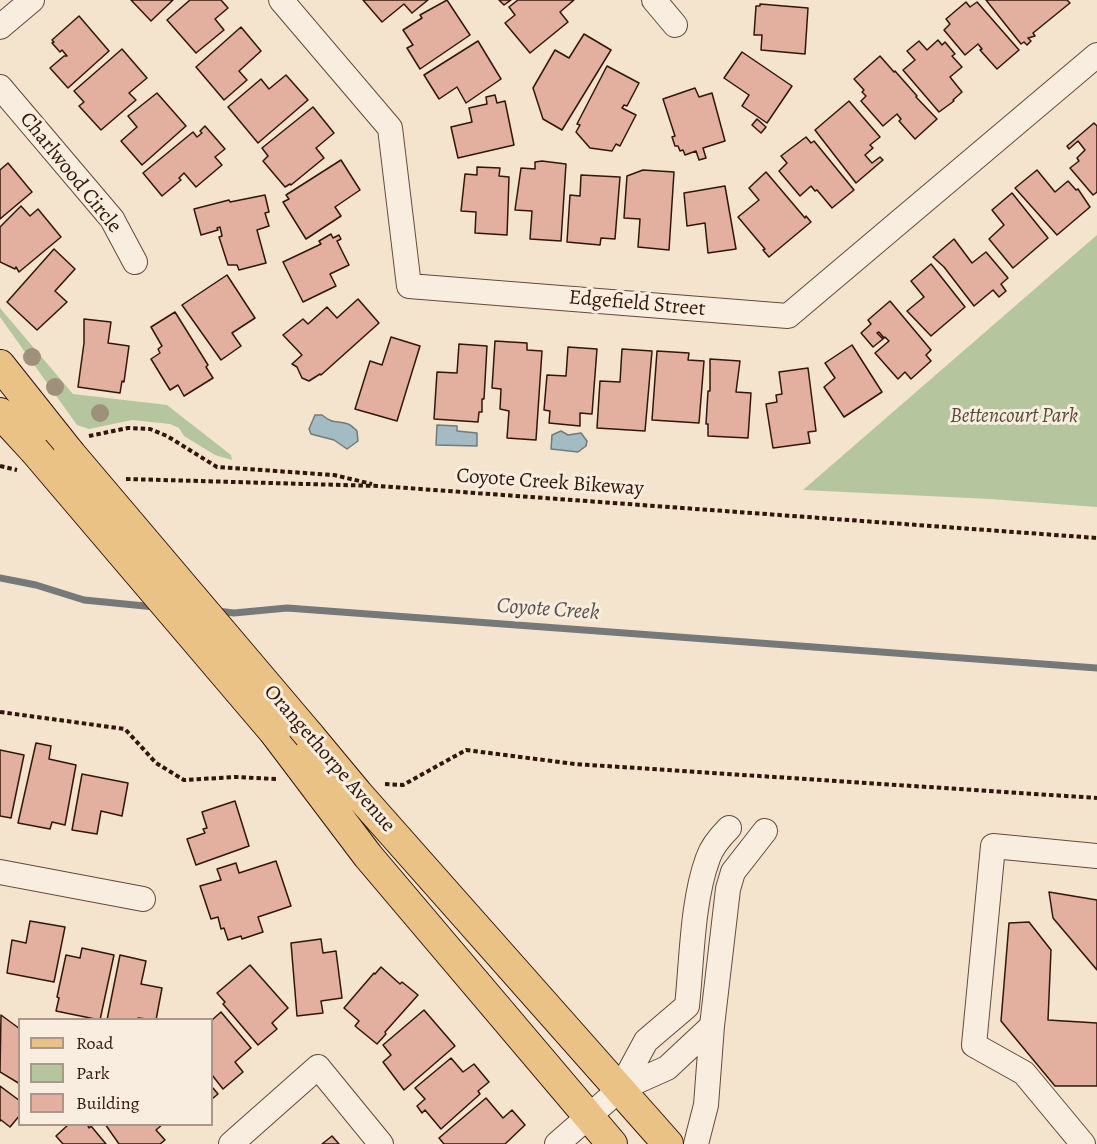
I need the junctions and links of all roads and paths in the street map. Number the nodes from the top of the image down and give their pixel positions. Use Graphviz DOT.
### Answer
graph roads {
  1 [pos="32,0"];
  2 [pos="281,0"];
  3 [pos="654,0"];
  4 [pos="675,25"];
  5 [pos="0,27"];
  6 [pos="1097,55"];
  7 [pos="0,87"];
  8 [pos="135,262"];
  9 [pos="0,365"];
  10 [pos="0,413"];
  11 [pos="48,454"];
  12 [pos="0,466"];
  13 [pos="119,479"];
  14 [pos="379,486"];
  15 [pos="1097,537"];
  16 [pos="0,712"];
  17 [pos="312,781"];
  18 [pos="348,782"];
  19 [pos="1097,798"];
  20 [pos="729,828"];
  21 [pos="765,831"];
  22 [pos="1097,856"];
  23 [pos="0,872"];
  24 [pos="143,899"];
  25 [pos="712,1026"];
  26 [pos="620,1089"];
  27 [pos="590,1117"];
  28 [pos="231,1144"];
  29 [pos="381,1144"];
  30 [pos="557,1144"];
  31 [pos="612,1144"];
  32 [pos="668,1144"];
  33 [pos="696,1144"];
  34 [pos="1083,1144"];
  1 -- 5 [label="street"];
  2 -- 6 [label="street, Edgefield Street"];
  3 -- 4 [label="street"];
  7 -- 8 [label="street, Charlwood Circle"];
  9 -- 11 [label="main road, Orangethorpe Avenue"];
  10 -- 11 [label="main road, Orangethorpe Avenue"];
  11 -- 12 [label="path"];
  11 -- 14 [label="path"];
  11 -- 17 [label="main road, Orangethorpe Avenue, bridge"];
  11 -- 18 [label="main road, Orangethorpe Avenue, bridge"];
  13 -- 14 [label="path, Coyote Creek Bikeway"];
  14 -- 15 [label="path, Coyote Creek Bikeway"];
  16 -- 17 [label="path"];
  17 -- 27 [label="main road, Orangethorpe Avenue"];
  18 -- 19 [label="path"];
  18 -- 26 [label="main road, Orangethorpe Avenue"];
  20 -- 26 [label="street"];
  21 -- 25 [label="street"];
  22 -- 34 [label="street"];
  23 -- 24 [label="street"];
  25 -- 26 [label="street"];
  25 -- 33 [label="street"];
  26 -- 27 [label="street"];
  26 -- 32 [label="main road, Orangethorpe Avenue"];
  27 -- 30 [label="street"];
  27 -- 31 [label="main road, Orangethorpe Avenue"];
  28 -- 29 [label="street"];
}
